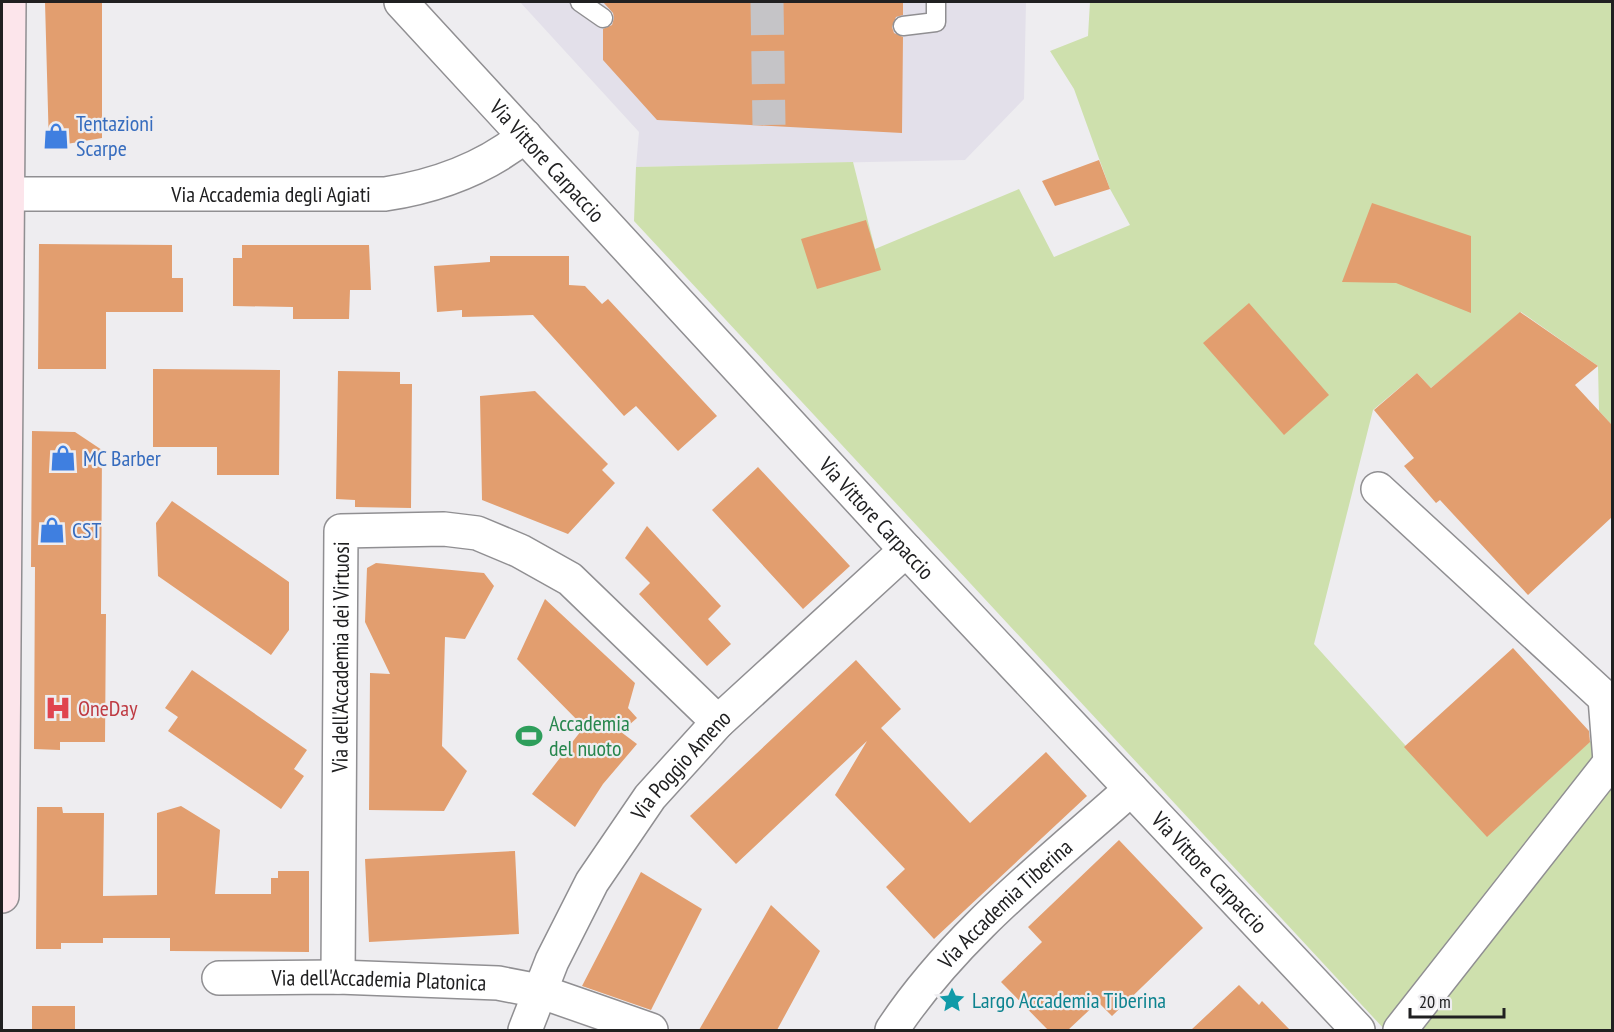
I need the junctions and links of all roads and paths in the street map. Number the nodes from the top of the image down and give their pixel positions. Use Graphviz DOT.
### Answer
graph roads {
  1 [pos="9,2"];
  2 [pos="401,2"];
  3 [pos="580,2"];
  4 [pos="936,2"];
  5 [pos="603,18"];
  6 [pos="903,26"];
  7 [pos="525,136"];
  8 [pos="4,194"];
  9 [pos="1378,489"];
  10 [pos="906,550"];
  11 [pos="718,722"];
  12 [pos="1611,760"];
  13 [pos="1131,789"];
  14 [pos="2,896"];
  15 [pos="338,977"];
  16 [pos="219,978"];
  17 [pos="539,991"];
  18 [pos="902,1025"];
  19 [pos="525,1030"];
  20 [pos="651,1030"];
  21 [pos="1358,1030"];
  22 [pos="1400,1030"];
  1 -- 8 [label="street"];
  2 -- 7 [label="street, Via Vittore Carpaccio"];
  3 -- 5 [label="lane"];
  4 -- 6 [label="lane"];
  7 -- 8 [label="street, Via Accademia degli Agiati"];
  7 -- 10 [label="street, Via Vittore Carpaccio"];
  8 -- 14 [label="street"];
  9 -- 12 [label="street"];
  10 -- 11 [label="street, Via Poggio Ameno"];
  10 -- 13 [label="street, Via Vittore Carpaccio"];
  11 -- 15 [label="street, Via dell'Accademia dei Virtuosi"];
  11 -- 17 [label="street, Via Poggio Ameno"];
  12 -- 22 [label="street"];
  13 -- 18 [label="street, Via Accademia Tiberina"];
  13 -- 21 [label="street, Via Vittore Carpaccio"];
  15 -- 16 [label="street, Via dell'Accademia Platonica"];
  15 -- 17 [label="street, Via dell'Accademia Platonica"];
  17 -- 19 [label="street, Via Poggio Ameno"];
  17 -- 20 [label="street, Via dell'Accademia Platonica"];
}
